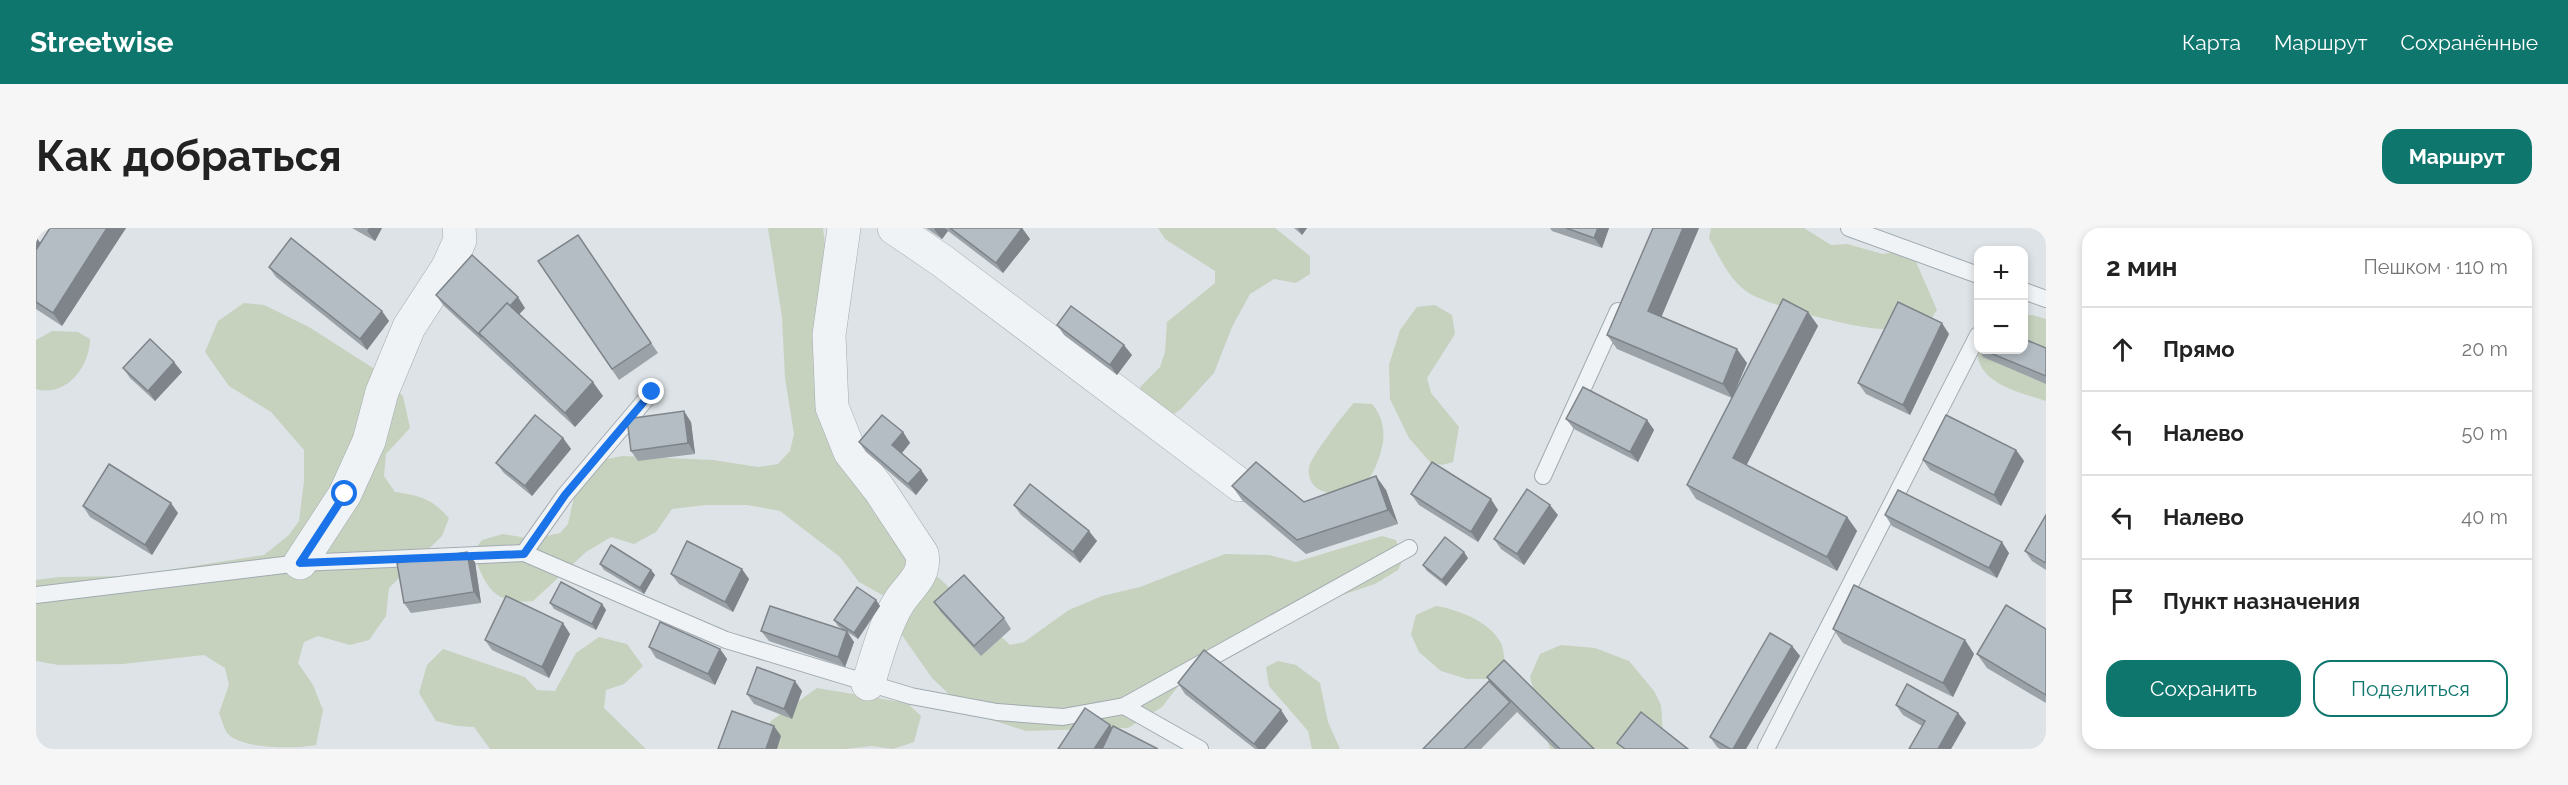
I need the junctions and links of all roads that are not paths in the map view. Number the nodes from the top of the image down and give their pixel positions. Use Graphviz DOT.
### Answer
graph roads {
  1 [pos="459,228"];
  2 [pos="844,228"];
  3 [pos="894,228"];
  4 [pos="1849,228"];
  5 [pos="1974,274"];
  6 [pos="2028,292"];
  7 [pos="1626,293"];
  8 [pos="2046,299"];
  9 [pos="1974,343"];
  10 [pos="652,392"];
  11 [pos="1543,476"];
  12 [pos="1240,485"];
  13 [pos="1409,548"];
  14 [pos="524,554"];
  15 [pos="300,563"];
  16 [pos="36,595"];
  17 [pos="868,684"];
  18 [pos="1124,706"];
  19 [pos="1200,749"];
  20 [pos="1766,749"];
  1 -- 15 [label="street"];
  2 -- 17 [label="street"];
  3 -- 12 [label="street"];
  4 -- 5 [label="lane"];
  6 -- 8 [label="lane"];
  7 -- 11 [label="lane"];
  9 -- 20 [label="lane"];
  10 -- 14 [label="lane"];
  13 -- 18 [label="lane"];
  14 -- 15 [label="lane"];
  14 -- 17 [label="lane"];
  15 -- 16 [label="lane"];
  17 -- 18 [label="lane"];
  18 -- 19 [label="lane"];
}
